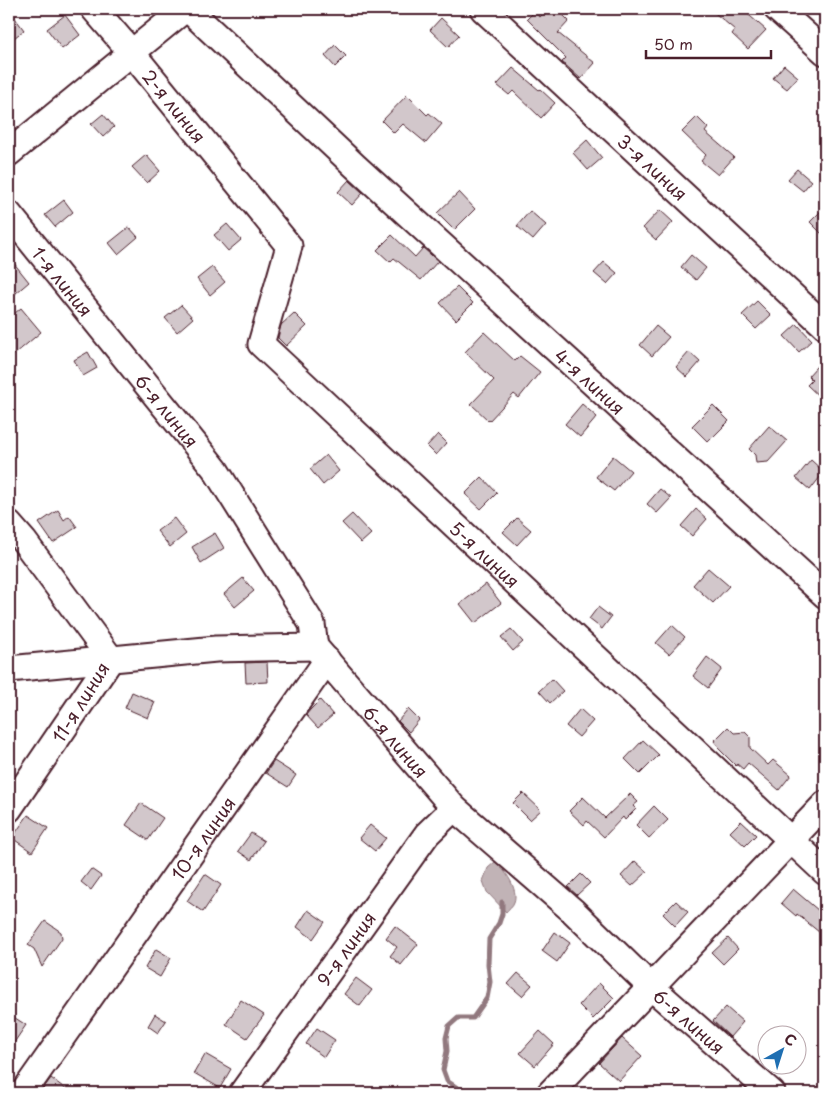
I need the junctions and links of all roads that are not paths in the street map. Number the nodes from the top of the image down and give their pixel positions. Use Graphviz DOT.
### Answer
graph roads {
  1 [pos="94,9"];
  2 [pos="186,9"];
  3 [pos="483,9"];
  4 [pos="778,10"];
  5 [pos="825,52"];
  6 [pos="132,53"];
  7 [pos="9,153"];
  8 [pos="254,203"];
  9 [pos="9,214"];
  10 [pos="98,325"];
  11 [pos="825,326"];
  12 [pos="9,524"];
  13 [pos="825,595"];
  14 [pos="321,653"];
  15 [pos="110,660"];
  16 [pos="9,669"];
  17 [pos="825,804"];
  18 [pos="454,808"];
  19 [pos="9,809"];
  20 [pos="791,840"];
  21 [pos="825,872"];
  22 [pos="651,987"];
  23 [pos="23,1093"];
  24 [pos="242,1093"];
  25 [pos="550,1093"];
  26 [pos="772,1093"];
  1 -- 6 [label="street, 2-я линия"];
  2 -- 6 [label="street"];
  2 -- 13 [label="street, 4-я линия"];
  3 -- 11 [label="street, 3-я линия"];
  4 -- 5 [label="street"];
  6 -- 7 [label="street"];
  6 -- 8 [label="street, 2-я линия"];
  8 -- 20 [label="street, 5-я линия"];
  9 -- 10 [label="street, 1-я линия"];
  10 -- 14 [label="street, 6-я линия"];
  12 -- 15 [label="street, 11-я линия"];
  14 -- 15 [label="street"];
  14 -- 18 [label="street, 6-я линия"];
  14 -- 23 [label="street, 10-я линия"];
  15 -- 16 [label="street"];
  15 -- 19 [label="street, 11-я линия"];
  17 -- 20 [label="street"];
  18 -- 22 [label="street, 6-я линия"];
  18 -- 24 [label="street, 9-я линия"];
  20 -- 21 [label="street, 5-я линия"];
  20 -- 22 [label="street"];
  22 -- 25 [label="street"];
  22 -- 26 [label="street, 6-я линия"];
}
